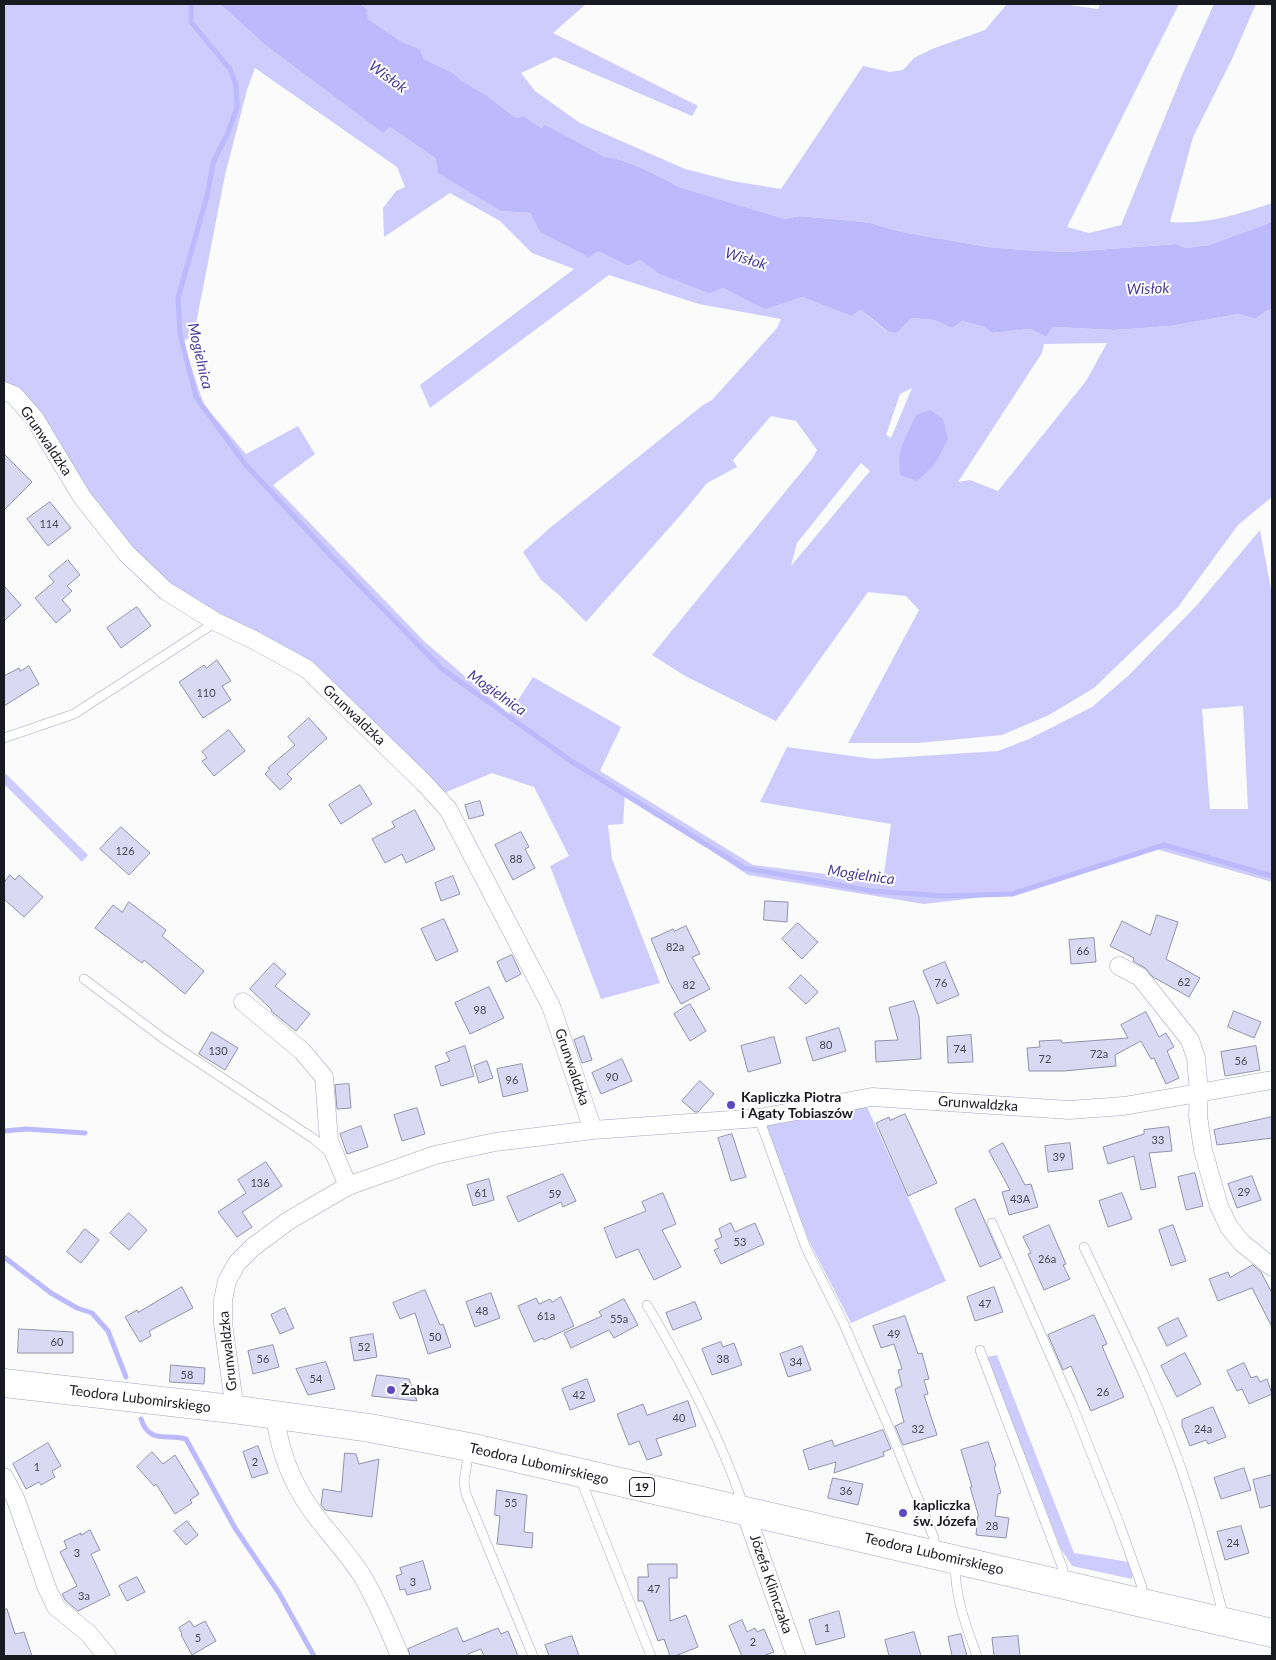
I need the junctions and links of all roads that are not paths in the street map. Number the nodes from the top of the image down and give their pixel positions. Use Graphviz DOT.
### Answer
graph roads {
  1 [pos="4,392"];
  2 [pos="216,622"];
  3 [pos="4,738"];
  4 [pos="1119,966"];
  5 [pos="84,979"];
  6 [pos="243,1002"];
  7 [pos="1272,1080"];
  8 [pos="1199,1092"];
  9 [pos="760,1118"];
  10 [pos="593,1130"];
  11 [pos="334,1156"];
  12 [pos="348,1186"];
  13 [pos="992,1223"];
  14 [pos="1084,1247"];
  15 [pos="1272,1267"];
  16 [pos="647,1305"];
  17 [pos="980,1350"];
  18 [pos="4,1383"];
  19 [pos="232,1409"];
  20 [pos="275,1416"];
  21 [pos="469,1447"];
  22 [pos="578,1473"];
  23 [pos="4,1477"];
  24 [pos="745,1511"];
  25 [pos="943,1556"];
  26 [pos="1062,1584"];
  27 [pos="1140,1603"];
  28 [pos="1223,1622"];
  29 [pos="1272,1633"];
  30 [pos="107,1656"];
  31 [pos="400,1656"];
  32 [pos="533,1656"];
  33 [pos="651,1656"];
  34 [pos="796,1656"];
  35 [pos="977,1656"];
  1 -- 2 [label="street, Grunwaldzka"];
  2 -- 3 [label="lane"];
  2 -- 10 [label="street, Grunwaldzka"];
  4 -- 8 [label="street"];
  5 -- 11 [label="lane"];
  6 -- 11 [label="street"];
  7 -- 8 [label="street, Grunwaldzka"];
  8 -- 9 [label="street, Grunwaldzka"];
  8 -- 15 [label="street"];
  9 -- 10 [label="street, Grunwaldzka"];
  9 -- 25 [label="lane"];
  10 -- 12 [label="street, Grunwaldzka"];
  11 -- 12 [label="street"];
  12 -- 19 [label="street, Grunwaldzka"];
  13 -- 27 [label="lane"];
  14 -- 28 [label="lane"];
  16 -- 24 [label="lane"];
  17 -- 26 [label="lane"];
  18 -- 19 [label="highway, Teodora Lubomirskiego / 19"];
  19 -- 20 [label="highway, Teodora Lubomirskiego / 19"];
  20 -- 21 [label="highway, Teodora Lubomirskiego / 19"];
  20 -- 31 [label="street"];
  21 -- 22 [label="highway, Teodora Lubomirskiego / 19"];
  21 -- 32 [label="lane"];
  22 -- 24 [label="highway, Teodora Lubomirskiego / 19"];
  22 -- 33 [label="lane"];
  23 -- 30 [label="street"];
  24 -- 25 [label="highway, Teodora Lubomirskiego / 19"];
  24 -- 34 [label="street, Józefa Klimczaka"];
  25 -- 26 [label="highway, Teodora Lubomirskiego / 19"];
  25 -- 35 [label="lane"];
  26 -- 27 [label="highway, Teodora Lubomirskiego / 19"];
  27 -- 28 [label="highway, Teodora Lubomirskiego / 19"];
  28 -- 29 [label="highway, Teodora Lubomirskiego / 19"];
}
